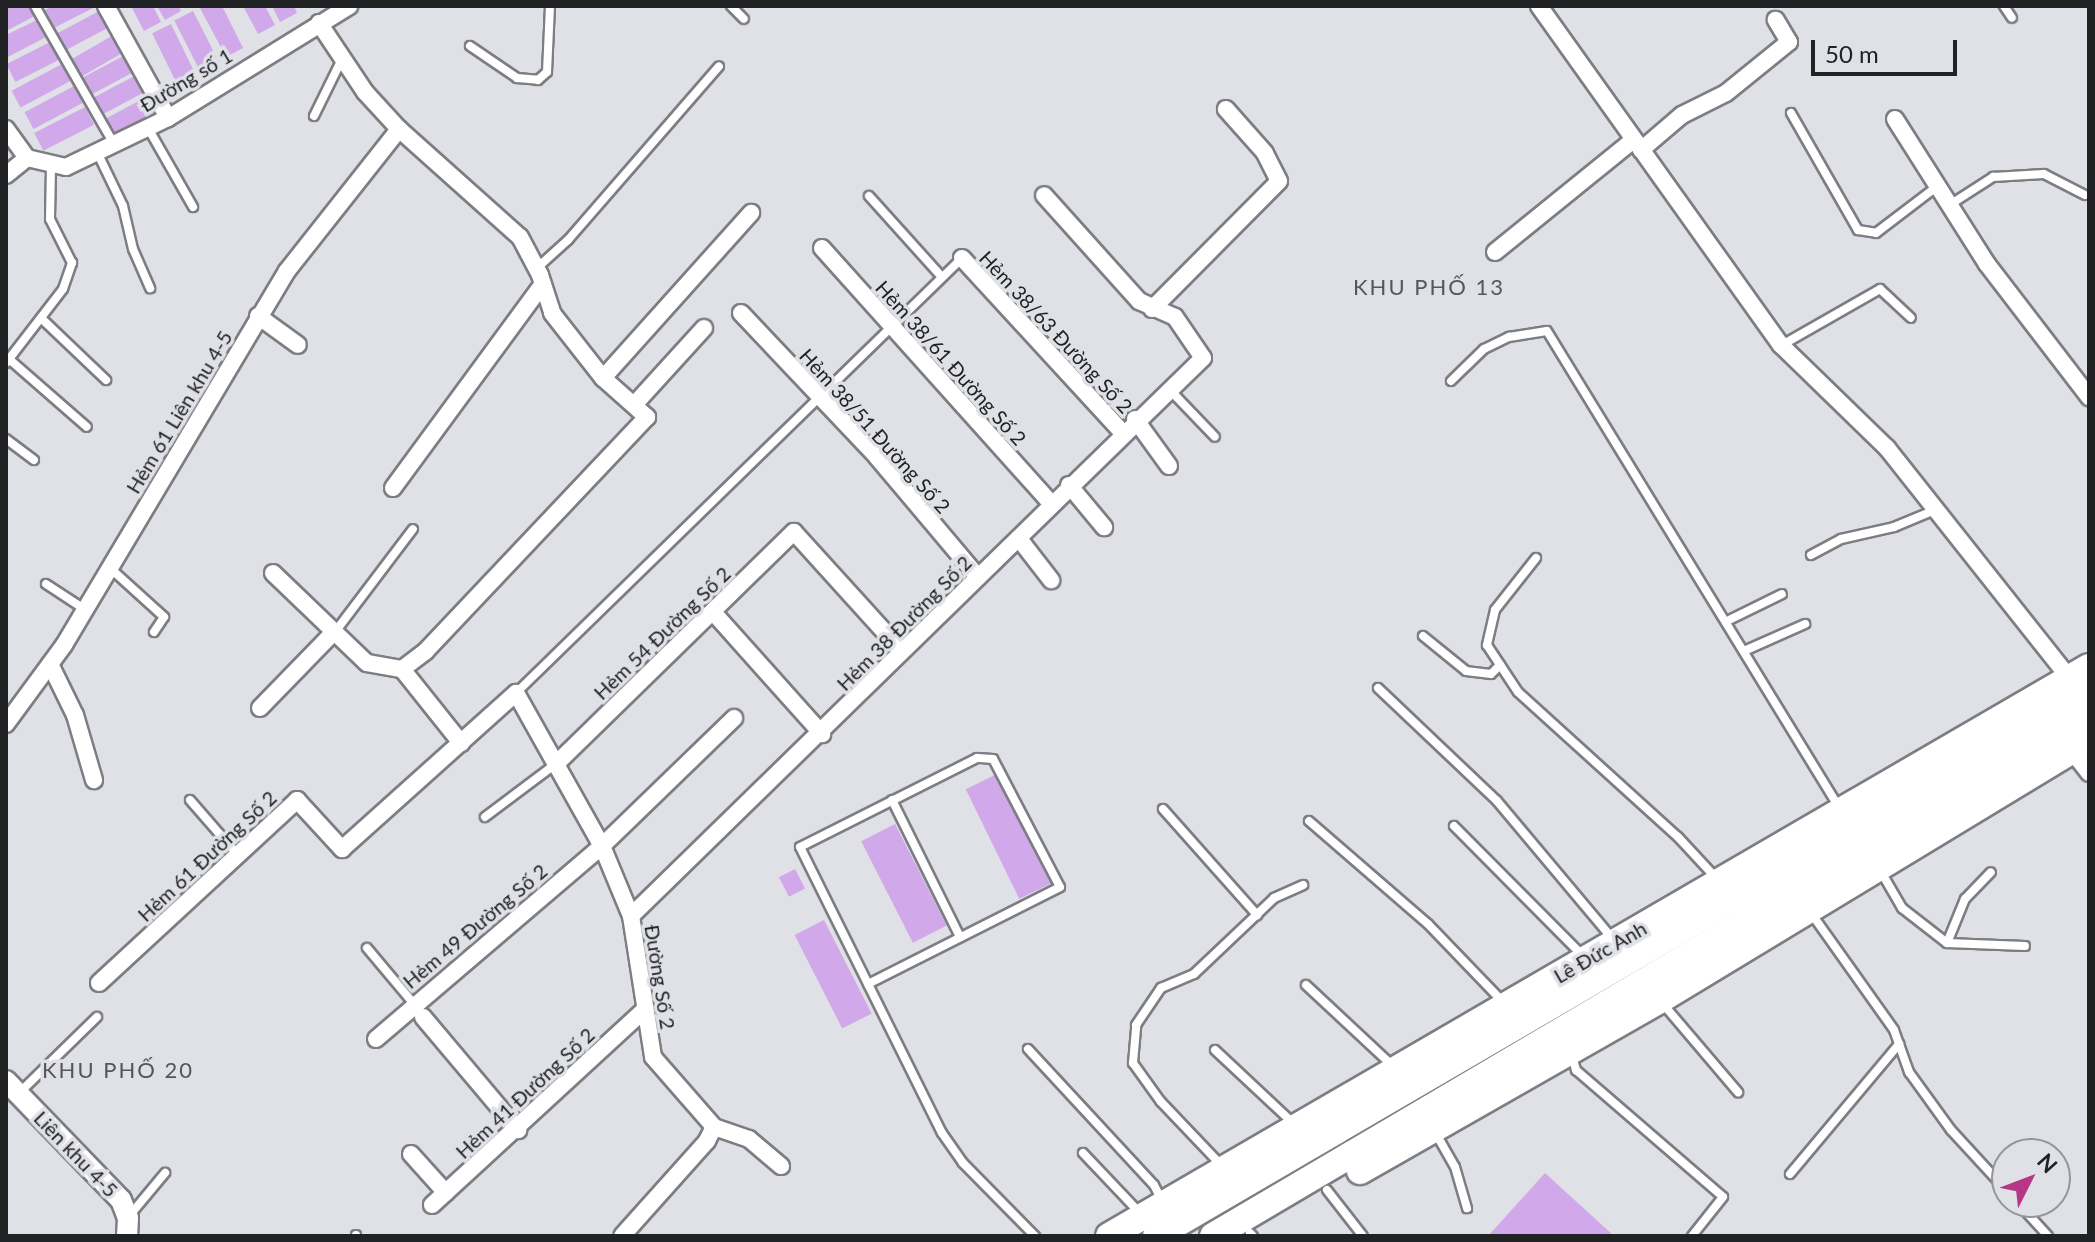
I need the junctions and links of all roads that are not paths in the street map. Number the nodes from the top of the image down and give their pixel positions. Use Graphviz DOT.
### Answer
graph roads {
  1 [pos="35,6"];
  2 [pos="106,6"];
  3 [pos="349,6"];
  4 [pos="550,6"];
  5 [pos="731,6"];
  6 [pos="1539,6"];
  7 [pos="2004,6"];
  8 [pos="2012,18"];
  9 [pos="744,19"];
  10 [pos="1776,20"];
  11 [pos="319,23"];
  12 [pos="470,46"];
  13 [pos="342,58"];
  14 [pos="719,66"];
  15 [pos="1226,109"];
  16 [pos="1791,113"];
  17 [pos="314,116"];
  18 [pos="168,118"];
  19 [pos="1895,119"];
  20 [pos="147,128"];
  21 [pos="6,129"];
  22 [pos="399,129"];
  23 [pos="114,144"];
  24 [pos="1637,146"];
  25 [pos="97,152"];
  26 [pos="38,163"];
  27 [pos="6,175"];
  28 [pos="1935,188"];
  29 [pos="1044,195"];
  30 [pos="2085,195"];
  31 [pos="869,196"];
  32 [pos="1947,206"];
  33 [pos="193,207"];
  34 [pos="751,213"];
  35 [pos="822,248"];
  36 [pos="1495,252"];
  37 [pos="962,258"];
  38 [pos="537,268"];
  39 [pos="942,277"];
  40 [pos="543,284"];
  41 [pos="150,288"];
  42 [pos="1152,309"];
  43 [pos="741,313"];
  44 [pos="258,316"];
  45 [pos="41,318"];
  46 [pos="1911,318"];
  47 [pos="704,328"];
  48 [pos="890,328"];
  49 [pos="298,345"];
  50 [pos="1781,345"];
  51 [pos="8,361"];
  52 [pos="603,378"];
  53 [pos="106,380"];
  54 [pos="1451,381"];
  55 [pos="1169,389"];
  56 [pos="2089,397"];
  57 [pos="821,399"];
  58 [pos="634,405"];
  59 [pos="1135,419"];
  60 [pos="87,427"];
  61 [pos="1122,432"];
  62 [pos="1215,437"];
  63 [pos="6,439"];
  64 [pos="34,460"];
  65 [pos="1169,466"];
  66 [pos="1069,485"];
  67 [pos="393,488"];
  68 [pos="1052,504"];
  69 [pos="1935,510"];
  70 [pos="1104,527"];
  71 [pos="413,529"];
  72 [pos="1020,540"];
  73 [pos="1811,555"];
  74 [pos="1536,558"];
  75 [pos="110,568"];
  76 [pos="273,573"];
  77 [pos="978,577"];
  78 [pos="1051,580"];
  79 [pos="46,584"];
  80 [pos="1782,594"];
  81 [pos="85,610"];
  82 [pos="713,612"];
  83 [pos="1727,621"];
  84 [pos="1805,624"];
  85 [pos="154,632"];
  86 [pos="334,632"];
  87 [pos="1423,636"];
  88 [pos="901,650"];
  89 [pos="1744,651"];
  90 [pos="50,664"];
  91 [pos="1500,665"];
  92 [pos="402,669"];
  93 [pos="1378,688"];
  94 [pos="2084,690"];
  95 [pos="516,693"];
  96 [pos="260,708"];
  97 [pos="734,718"];
  98 [pos="6,724"];
  99 [pos="822,734"];
  100 [pos="2073,742"];
  101 [pos="461,743"];
  102 [pos="557,763"];
  103 [pos="2089,773"];
  104 [pos="94,780"];
  105 [pos="190,800"];
  106 [pos="892,800"];
  107 [pos="1163,809"];
  108 [pos="1842,814"];
  109 [pos="485,817"];
  110 [pos="1309,821"];
  111 [pos="1454,826"];
  112 [pos="602,846"];
  113 [pos="238,855"];
  114 [pos="1878,867"];
  115 [pos="1991,872"];
  116 [pos="1303,885"];
  117 [pos="1726,892"];
  118 [pos="1809,909"];
  119 [pos="1257,915"];
  120 [pos="631,916"];
  121 [pos="960,937"];
  122 [pos="1947,943"];
  123 [pos="2025,946"];
  124 [pos="367,948"];
  125 [pos="1623,951"];
  126 [pos="1586,959"];
  127 [pos="99,983"];
  128 [pos="868,984"];
  129 [pos="1306,985"];
  130 [pos="1660,1000"];
  131 [pos="1506,1006"];
  132 [pos="419,1010"];
  133 [pos="644,1010"];
  134 [pos="97,1017"];
  135 [pos="376,1039"];
  136 [pos="1899,1044"];
  137 [pos="1028,1049"];
  138 [pos="1215,1050"];
  139 [pos="1571,1052"];
  140 [pos="1397,1068"];
  141 [pos="12,1087"];
  142 [pos="1738,1092"];
  143 [pos="1428,1122"];
  144 [pos="1296,1126"];
  145 [pos="714,1127"];
  146 [pos="518,1130"];
  147 [pos="1083,1153"];
  148 [pos="411,1154"];
  149 [pos="781,1166"];
  150 [pos="1224,1168"];
  151 [pos="1991,1172"];
  152 [pos="165,1173"];
  153 [pos="1790,1174"];
  154 [pos="1327,1190"];
  155 [pos="446,1193"];
  156 [pos="432,1205"];
  157 [pos="1467,1208"];
  158 [pos="2032,1218"];
  159 [pos="1154,1219"];
  160 [pos="128,1227"];
  161 [pos="1697,1234"];
  162 [pos="1250,1235"];
  163 [pos="622,1236"];
  164 [pos="1035,1236"];
  165 [pos="1109,1236"];
  166 [pos="1213,1236"];
  167 [pos="1363,1236"];
  168 [pos="2048,1236"];
  1 -- 23 [label="lane"];
  2 -- 18 [label="street"];
  3 -- 11 [label="street, Đường số 1"];
  4 -- 12 [label="lane"];
  5 -- 9 [label="lane"];
  6 -- 24 [label="street"];
  7 -- 8 [label="lane"];
  10 -- 24 [label="street"];
  11 -- 13 [label="street"];
  11 -- 18 [label="street, Đường số 1"];
  13 -- 17 [label="lane"];
  13 -- 22 [label="street"];
  14 -- 38 [label="lane"];
  15 -- 42 [label="street"];
  16 -- 28 [label="lane"];
  18 -- 20 [label="street, Đường số 1"];
  19 -- 28 [label="street"];
  20 -- 23 [label="street, Đường số 1"];
  20 -- 33 [label="lane"];
  21 -- 26 [label="street"];
  22 -- 38 [label="street"];
  22 -- 44 [label="street, Hẻm 61 Liên khu 4-5"];
  23 -- 25 [label="street, Đường số 1"];
  24 -- 36 [label="street"];
  24 -- 50 [label="street"];
  25 -- 26 [label="street, Đường số 1"];
  25 -- 41 [label="lane"];
  26 -- 27 [label="street"];
  26 -- 45 [label="lane"];
  28 -- 32 [label="street"];
  29 -- 42 [label="street"];
  30 -- 32 [label="lane"];
  31 -- 39 [label="lane"];
  32 -- 56 [label="street"];
  34 -- 52 [label="street"];
  35 -- 48 [label="street, Hẻm 38/61 Đường Số 2"];
  37 -- 39 [label="lane"];
  37 -- 61 [label="street, Hẻm 38/63 Đường Số 2"];
  38 -- 40 [label="street"];
  39 -- 48 [label="lane"];
  40 -- 52 [label="street"];
  40 -- 67 [label="street"];
  42 -- 55 [label="street, Hẻm 38 Đường Số 2"];
  43 -- 57 [label="street, Hẻm 38/51 Đường Số 2"];
  44 -- 49 [label="street"];
  44 -- 75 [label="street, Hẻm 61 Liên khu 4-5"];
  45 -- 51 [label="lane"];
  45 -- 53 [label="lane"];
  46 -- 50 [label="lane"];
  47 -- 58 [label="street"];
  48 -- 57 [label="lane"];
  48 -- 68 [label="street, Hẻm 38/61 Đường Số 2"];
  50 -- 69 [label="street"];
  51 -- 60 [label="lane"];
  52 -- 58 [label="street"];
  54 -- 83 [label="lane"];
  55 -- 59 [label="street, Hẻm 38 Đường Số 2"];
  55 -- 62 [label="lane"];
  57 -- 77 [label="street, Hẻm 38/51 Đường Số 2"];
  57 -- 95 [label="lane"];
  58 -- 92 [label="street"];
  59 -- 61 [label="street, Hẻm 38 Đường Số 2"];
  59 -- 65 [label="street"];
  61 -- 66 [label="street, Hẻm 38 Đường Số 2"];
  63 -- 64 [label="lane"];
  66 -- 68 [label="street, Hẻm 38 Đường Số 2"];
  66 -- 70 [label="street"];
  68 -- 72 [label="street, Hẻm 38 Đường Số 2"];
  69 -- 73 [label="lane"];
  69 -- 94 [label="street"];
  71 -- 86 [label="lane"];
  72 -- 77 [label="street, Hẻm 38 Đường Số 2"];
  72 -- 78 [label="street"];
  74 -- 91 [label="lane"];
  75 -- 81 [label="street, Hẻm 61 Liên khu 4-5"];
  75 -- 85 [label="lane"];
  76 -- 86 [label="street"];
  77 -- 88 [label="street, Hẻm 38 Đường Số 2"];
  79 -- 81 [label="lane"];
  80 -- 83 [label="lane"];
  81 -- 90 [label="street, Hẻm 61 Liên khu 4-5"];
  82 -- 88 [label="street, Hẻm 54 Đường Số 2"];
  82 -- 99 [label="street"];
  82 -- 102 [label="street, Hẻm 54 Đường Số 2"];
  83 -- 89 [label="lane"];
  84 -- 89 [label="lane"];
  86 -- 92 [label="street"];
  86 -- 96 [label="street"];
  87 -- 91 [label="lane"];
  88 -- 99 [label="street, Hẻm 38 Đường Số 2"];
  89 -- 108 [label="lane"];
  90 -- 98 [label="street, Hẻm 61 Liên khu 4-5"];
  90 -- 104 [label="street"];
  91 -- 117 [label="lane"];
  92 -- 101 [label="street"];
  93 -- 125 [label="lane"];
  94 -- 100 [label="highway"];
  94 -- 108 [label="highway, Lê Đức Anh"];
  94 -- 117 [label="highway, Lê Đức Anh"];
  95 -- 101 [label="street, Hẻm 61 Đường Số 2"];
  95 -- 102 [label="street, Đường Số 2"];
  97 -- 112 [label="street, Hẻm 49 Đường Số 2"];
  99 -- 120 [label="street, Hẻm 38 Đường Số 2"];
  100 -- 103 [label="street"];
  100 -- 114 [label="highway"];
  100 -- 143 [label="highway"];
  101 -- 113 [label="street, Hẻm 61 Đường Số 2"];
  102 -- 109 [label="lane"];
  102 -- 112 [label="street, Đường Số 2"];
  105 -- 113 [label="lane"];
  106 -- 121 [label="lane"];
  106 -- 121 [label="lane"];
  106 -- 128 [label="lane"];
  107 -- 119 [label="lane"];
  108 -- 117 [label="highway, Lê Đức Anh"];
  110 -- 131 [label="lane"];
  111 -- 126 [label="lane"];
  112 -- 120 [label="street, Đường Số 2"];
  112 -- 132 [label="street, Hẻm 49 Đường Số 2"];
  113 -- 127 [label="street, Hẻm 61 Đường Số 2"];
  114 -- 118 [label="highway"];
  114 -- 122 [label="lane"];
  115 -- 122 [label="lane"];
  116 -- 119 [label="lane"];
  117 -- 125 [label="highway, Lê Đức Anh"];
  118 -- 130 [label="highway"];
  118 -- 136 [label="lane"];
  119 -- 150 [label="lane"];
  120 -- 133 [label="street, Đường Số 2"];
  121 -- 128 [label="lane"];
  122 -- 123 [label="lane"];
  124 -- 132 [label="lane"];
  125 -- 126 [label="highway, Lê Đức Anh"];
  125 -- 159 [label="highway, Lê Đức Anh"];
  126 -- 131 [label="highway, Lê Đức Anh"];
  128 -- 164 [label="lane"];
  129 -- 140 [label="lane"];
  130 -- 139 [label="highway"];
  130 -- 142 [label="lane"];
  131 -- 140 [label="highway, Lê Đức Anh"];
  132 -- 135 [label="street, Hẻm 49 Đường Số 2"];
  132 -- 146 [label="street"];
  133 -- 145 [label="street, Đường Số 2"];
  133 -- 146 [label="street, Hẻm 41 Đường Số 2"];
  134 -- 141 [label="lane"];
  136 -- 151 [label="lane"];
  136 -- 153 [label="lane"];
  137 -- 159 [label="lane"];
  138 -- 144 [label="lane"];
  139 -- 143 [label="highway"];
  139 -- 161 [label="lane"];
  140 -- 144 [label="highway, Lê Đức Anh"];
  141 -- 160 [label="street, Liên khu 4-5"];
  143 -- 154 [label="highway"];
  143 -- 157 [label="lane"];
  143 -- 166 [label="highway"];
  144 -- 150 [label="highway, Lê Đức Anh"];
  145 -- 149 [label="street"];
  145 -- 163 [label="street"];
  146 -- 155 [label="street, Hẻm 41 Đường Số 2"];
  147 -- 159 [label="lane"];
  148 -- 155 [label="street"];
  150 -- 159 [label="highway, Lê Đức Anh"];
  152 -- 160 [label="lane"];
  154 -- 162 [label="highway"];
  154 -- 167 [label="lane"];
  155 -- 156 [label="street, Hẻm 41 Đường Số 2"];
  158 -- 168 [label="lane"];
  159 -- 165 [label="highway, Lê Đức Anh"];
}
